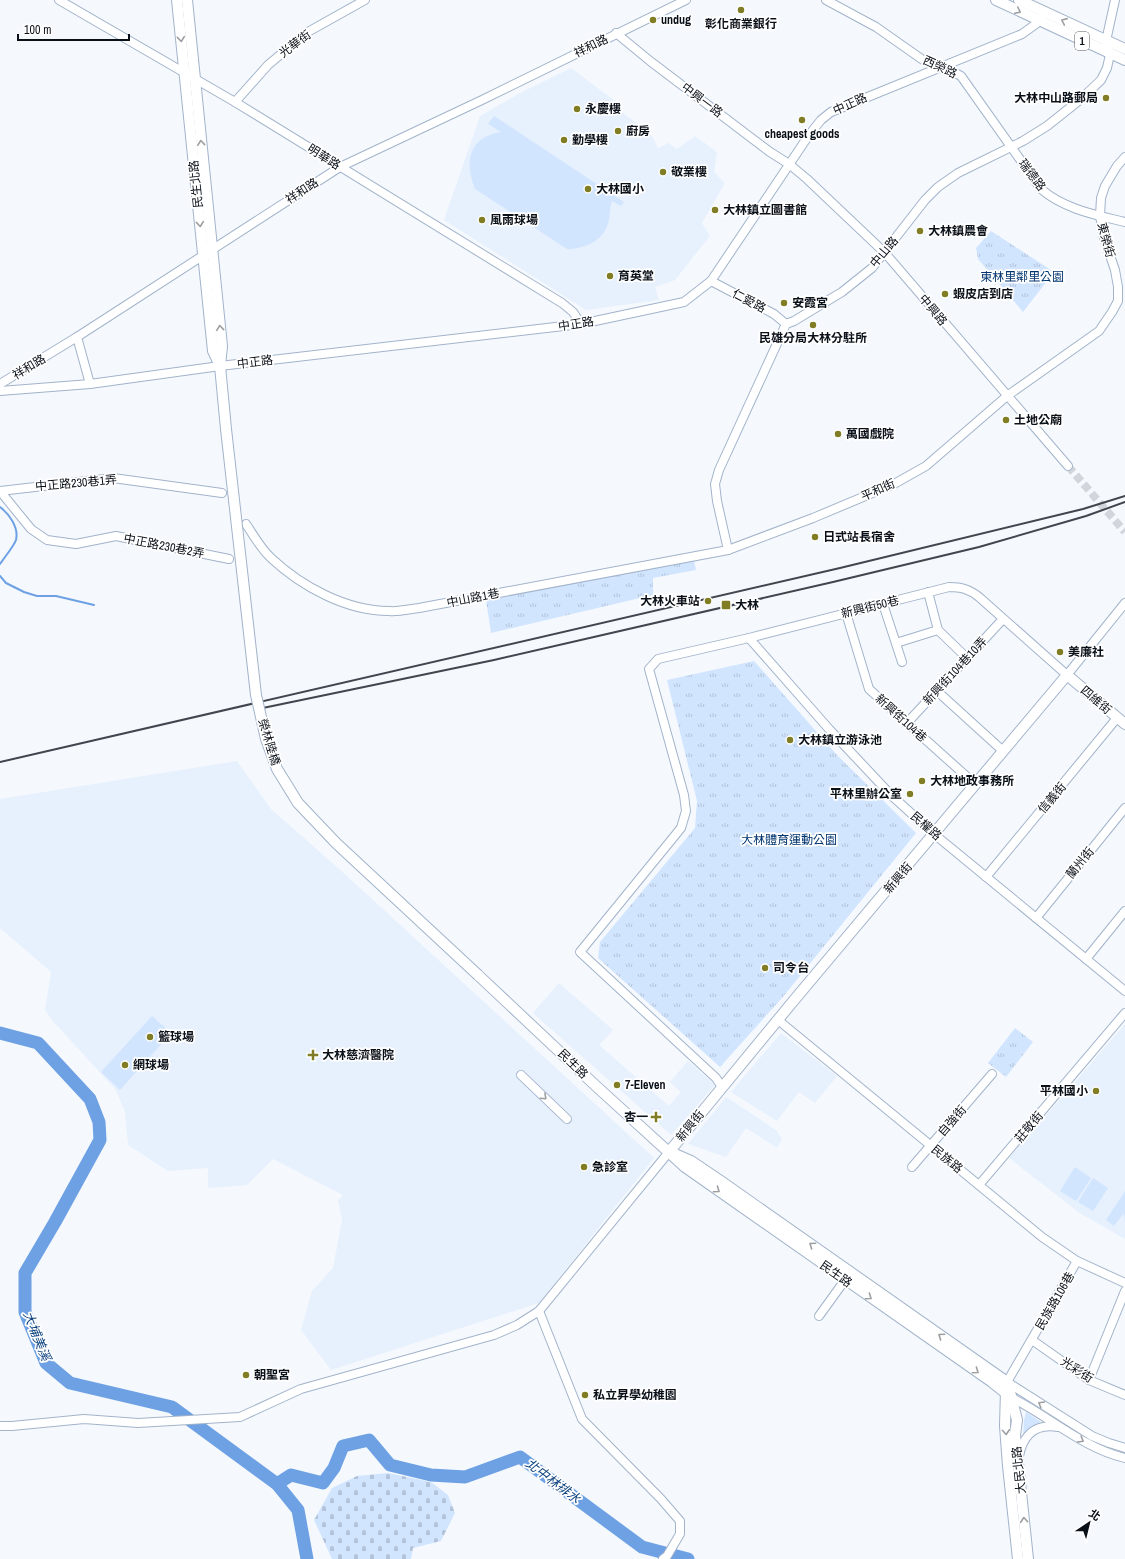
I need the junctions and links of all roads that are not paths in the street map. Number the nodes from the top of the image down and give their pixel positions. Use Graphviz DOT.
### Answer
graph roads {
  1 [pos="59,0"];
  2 [pos="177,0"];
  3 [pos="187,0"];
  4 [pos="365,0"];
  5 [pos="686,0"];
  6 [pos="826,0"];
  7 [pos="996,0"];
  8 [pos="1019,0"];
  9 [pos="1115,0"];
  10 [pos="1042,17"];
  11 [pos="616,33"];
  12 [pos="1106,40"];
  13 [pos="1125,49"];
  14 [pos="1110,54"];
  15 [pos="1125,60"];
  16 [pos="942,66"];
  17 [pos="184,72"];
  18 [pos="194,78"];
  19 [pos="235,102"];
  20 [pos="1012,146"];
  21 [pos="1125,157"];
  22 [pos="789,164"];
  23 [pos="340,167"];
  24 [pos="1100,216"];
  25 [pos="1125,222"];
  26 [pos="212,250"];
  27 [pos="885,253"];
  28 [pos="203,256"];
  29 [pos="711,281"];
  30 [pos="581,324"];
  31 [pos="786,324"];
  32 [pos="77,337"];
  33 [pos="220,366"];
  34 [pos="0,384"];
  35 [pos="90,384"];
  36 [pos="0,391"];
  37 [pos="1008,396"];
  38 [pos="226,429"];
  39 [pos="1068,466"];
  40 [pos="0,491"];
  41 [pos="222,493"];
  42 [pos="246,524"];
  43 [pos="728,550"];
  44 [pos="229,559"];
  45 [pos="928,592"];
  46 [pos="1125,603"];
  47 [pos="882,604"];
  48 [pos="846,613"];
  49 [pos="1003,619"];
  50 [pos="938,630"];
  51 [pos="749,638"];
  52 [pos="896,643"];
  53 [pos="967,658"];
  54 [pos="902,662"];
  55 [pos="1067,675"];
  56 [pos="937,691"];
  57 [pos="1121,721"];
  58 [pos="907,723"];
  59 [pos="1003,751"];
  60 [pos="975,784"];
  61 [pos="1125,808"];
  62 [pos="934,834"];
  63 [pos="986,877"];
  64 [pos="1125,911"];
  65 [pos="1036,918"];
  66 [pos="1086,959"];
  67 [pos="478,975"];
  68 [pos="1125,991"];
  69 [pos="1125,1013"];
  70 [pos="778,1020"];
  71 [pos="992,1074"];
  72 [pos="521,1075"];
  73 [pos="722,1087"];
  74 [pos="567,1118"];
  75 [pos="930,1146"];
  76 [pos="669,1152"];
  77 [pos="912,1167"];
  78 [pos="979,1185"];
  79 [pos="1077,1261"];
  80 [pos="845,1280"];
  81 [pos="1125,1283"];
  82 [pos="1125,1291"];
  83 [pos="539,1310"];
  84 [pos="819,1316"];
  85 [pos="1032,1340"];
  86 [pos="1089,1380"];
  87 [pos="1007,1382"];
  88 [pos="1011,1393"];
  89 [pos="1125,1395"];
  90 [pos="0,1426"];
  91 [pos="1060,1427"];
  92 [pos="1125,1448"];
  93 [pos="1125,1458"];
  94 [pos="1018,1461"];
  95 [pos="663,1559"];
  96 [pos="1018,1559"];
  97 [pos="1028,1559"];
  1 -- 17 [label="street, 明華路"];
  2 -- 17 [label="main road, 民生北路, one-way"];
  3 -- 18 [label="main road, 民生北路"];
  4 -- 19 [label="street, 光華街"];
  5 -- 11 [label="street, 祥和路"];
  6 -- 16 [label="street, 西榮路"];
  7 -- 10 [label="main road, 1, one-way"];
  8 -- 10 [label="main road, 1"];
  9 -- 12 [label="street"];
  12 -- 10 [label="main road, 1, one-way"];
  10 -- 14 [label="main road, 1"];
  10 -- 16 [label="street, 中正路"];
  11 -- 22 [label="street, 中興一路"];
  11 -- 23 [label="street, 祥和路"];
  12 -- 13 [label="main road, 1"];
  12 -- 14 [label="street"];
  14 -- 15 [label="main road, 1"];
  14 -- 20 [label="street, 中山路"];
  16 -- 20 [label="street, 西榮路"];
  16 -- 22 [label="street, 中正路"];
  17 -- 18 [label="street, 明華路"];
  17 -- 28 [label="main road, 民生北路, one-way"];
  18 -- 19 [label="street, 明華路"];
  26 -- 18 [label="main road, 民生北路, one-way"];
  19 -- 23 [label="street, 明華路"];
  20 -- 24 [label="street, 瑞德路"];
  20 -- 27 [label="street, 中山路"];
  21 -- 24 [label="street, 東榮街"];
  22 -- 27 [label="street, 中興路"];
  22 -- 29 [label="street, 中正路"];
  23 -- 26 [label="street, 祥和路"];
  23 -- 30 [label="street, 明華路"];
  24 -- 25 [label="street, 瑞德路"];
  24 -- 37 [label="street, 東榮街"];
  26 -- 28 [label="street, 祥和路"];
  33 -- 26 [label="main road, 民生北路, one-way"];
  27 -- 31 [label="street, 中山路"];
  27 -- 37 [label="street, 中興路"];
  28 -- 32 [label="street, 祥和路"];
  28 -- 33 [label="main road, 民生北路"];
  29 -- 30 [label="street, 中正路"];
  29 -- 31 [label="street, 仁愛路"];
  30 -- 33 [label="street, 中正路"];
  31 -- 43 [label="street"];
  32 -- 34 [label="street, 祥和路"];
  32 -- 35 [label="street"];
  33 -- 35 [label="street, 中正路"];
  33 -- 38 [label="main road, 民生北路"];
  35 -- 36 [label="street, 中正路"];
  37 -- 39 [label="street, 中興路"];
  37 -- 43 [label="street, 平和街"];
  38 -- 67 [label="main road, 榮林陸橋, bridge"];
  40 -- 41 [label="street, 中正路230巷1弄"];
  40 -- 44 [label="street, 中正路230巷2弄"];
  42 -- 43 [label="street, 中山路1巷"];
  45 -- 47 [label="street, 新興街50巷"];
  45 -- 49 [label="street, 新興街50巷"];
  45 -- 50 [label="street"];
  46 -- 55 [label="street, 新興街"];
  47 -- 48 [label="street, 新興街50巷"];
  47 -- 52 [label="street"];
  48 -- 51 [label="street, 新興街50巷"];
  48 -- 58 [label="street, 新興街104巷"];
  49 -- 53 [label="street, 新興街104巷10弄"];
  49 -- 55 [label="street, 新興街50巷"];
  50 -- 52 [label="street"];
  50 -- 53 [label="street"];
  51 -- 62 [label="street, 民權路"];
  51 -- 73 [label="street, 新興街50巷"];
  52 -- 54 [label="street"];
  53 -- 56 [label="street, 新興街104巷10弄"];
  55 -- 57 [label="main road, 四維街"];
  55 -- 59 [label="main road, 新興街"];
  56 -- 58 [label="street, 新興街104巷10弄"];
  56 -- 59 [label="street"];
  57 -- 63 [label="street, 信義街"];
  58 -- 60 [label="street, 新興街104巷"];
  59 -- 60 [label="main road, 新興街"];
  60 -- 62 [label="main road, 新興街"];
  61 -- 65 [label="street, 蘭州街"];
  62 -- 63 [label="street, 民權路"];
  62 -- 70 [label="main road, 新興街"];
  63 -- 65 [label="street, 民權路"];
  64 -- 66 [label="street"];
  65 -- 66 [label="street, 民權路"];
  66 -- 68 [label="street, 民權路"];
  67 -- 76 [label="main road, 民生路"];
  69 -- 78 [label="street, 莊敬街"];
  70 -- 73 [label="main road, 新興街"];
  70 -- 75 [label="street, 民族路"];
  71 -- 75 [label="street, 自強街"];
  72 -- 74 [label="street, one-way"];
  73 -- 76 [label="main road, 新興街"];
  75 -- 77 [label="street, 自強街"];
  75 -- 78 [label="street, 民族路"];
  76 -- 80 [label="main road, 民生路, one-way"];
  76 -- 83 [label="street"];
  87 -- 76 [label="main road, 民生路, one-way"];
  78 -- 79 [label="street, 民族路"];
  79 -- 81 [label="street, 民族路"];
  79 -- 85 [label="street, 民族路106巷"];
  80 -- 84 [label="street"];
  80 -- 88 [label="main road, 民生路, one-way"];
  82 -- 86 [label="street"];
  83 -- 90 [label="street"];
  83 -- 95 [label="street"];
  85 -- 86 [label="street, 光彩街"];
  85 -- 87 [label="street, 民族路106巷"];
  86 -- 89 [label="street, 光彩街"];
  87 -- 88 [label="main road"];
  88 -- 91 [label="street"];
  92 -- 88 [label="street, 民生路, one-way"];
  88 -- 94 [label="main road, 大民北路"];
  88 -- 96 [label="main road, 大民北路, one-way"];
  91 -- 93 [label="street, one-way"];
  91 -- 94 [label="street"];
  97 -- 94 [label="main road, 大民北路, one-way"];
}
